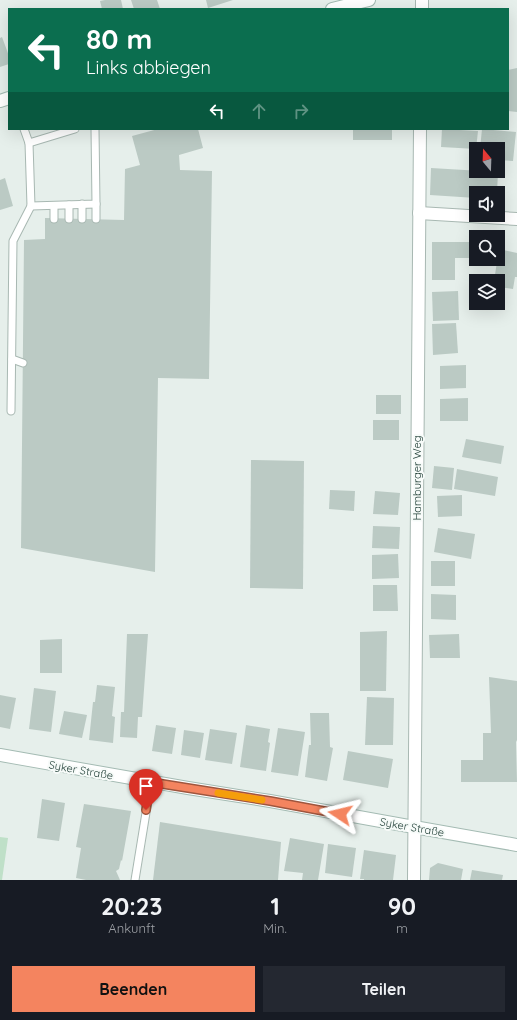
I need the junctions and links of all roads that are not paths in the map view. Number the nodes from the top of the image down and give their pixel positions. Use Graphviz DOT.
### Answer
graph roads {
  1 [pos="369,0"];
  2 [pos="336,8"];
  3 [pos="24,130"];
  4 [pos="72,130"];
  5 [pos="95,130"];
  6 [pos="420,130"];
  7 [pos="29,143"];
  8 [pos="82,204"];
  9 [pos="96,204"];
  10 [pos="69,205"];
  11 [pos="31,206"];
  12 [pos="54,206"];
  13 [pos="419,213"];
  14 [pos="54,218"];
  15 [pos="70,219"];
  16 [pos="82,219"];
  17 [pos="96,219"];
  18 [pos="517,220"];
  19 [pos="12,359"];
  20 [pos="23,363"];
  21 [pos="11,411"];
  22 [pos="0,755"];
  23 [pos="150,782"];
  24 [pos="414,828"];
  25 [pos="517,845"];
  26 [pos="135,880"];
  27 [pos="414,880"];
  1 -- 2 [label="street"];
  3 -- 7 [label="lane"];
  4 -- 7 [label="lane"];
  5 -- 9 [label="lane"];
  6 -- 13 [label="street, Hamburger Weg"];
  7 -- 11 [label="lane"];
  8 -- 9 [label="lane"];
  8 -- 10 [label="lane"];
  8 -- 16 [label="lane"];
  9 -- 17 [label="lane"];
  10 -- 12 [label="lane"];
  10 -- 15 [label="lane"];
  11 -- 12 [label="lane"];
  11 -- 19 [label="lane"];
  12 -- 14 [label="lane"];
  13 -- 18 [label="street"];
  13 -- 24 [label="street, Hamburger Weg"];
  19 -- 20 [label="lane"];
  19 -- 21 [label="lane"];
  22 -- 23 [label="street, Syker Straße"];
  23 -- 24 [label="street, Syker Straße"];
  23 -- 26 [label="lane"];
  24 -- 25 [label="street, Syker Straße"];
  24 -- 27 [label="street, Hamburger Weg"];
}
